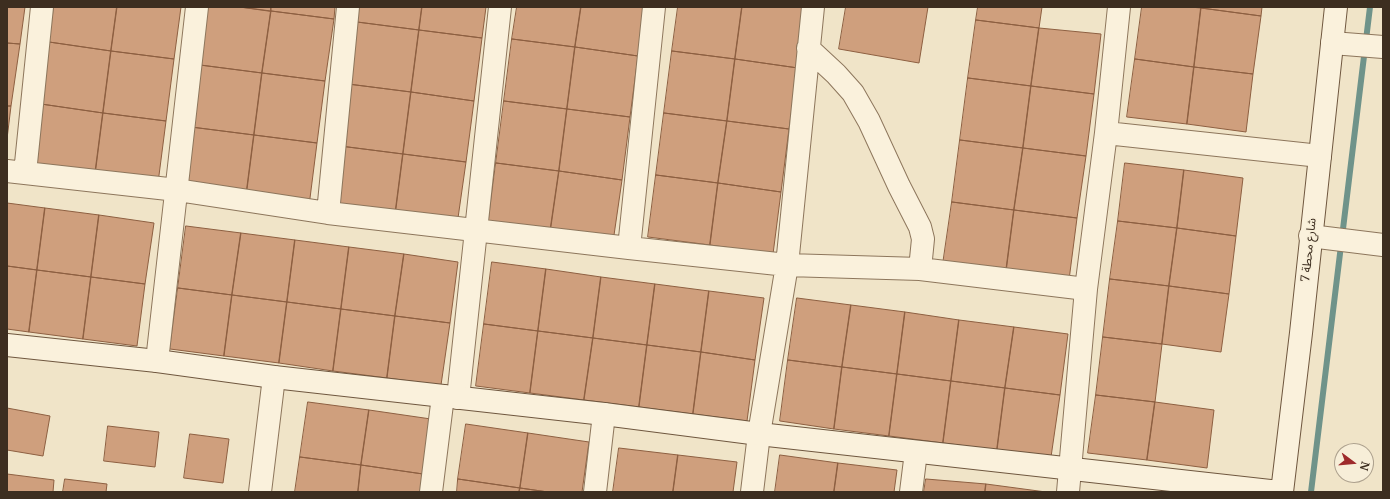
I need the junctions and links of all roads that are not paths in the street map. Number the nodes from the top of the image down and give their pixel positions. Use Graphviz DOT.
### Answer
graph roads {
  1 [pos="42,7"];
  2 [pos="197,7"];
  3 [pos="348,7"];
  4 [pos="500,7"];
  5 [pos="654,7"];
  6 [pos="813,7"];
  7 [pos="1119,7"];
  8 [pos="1336,7"];
  9 [pos="1332,43"];
  10 [pos="1383,47"];
  11 [pos="808,48"];
  12 [pos="1106,133"];
  13 [pos="1320,156"];
  14 [pos="16,172"];
  15 [pos="177,190"];
  16 [pos="328,213"];
  17 [pos="475,230"];
  18 [pos="1310,236"];
  19 [pos="1383,245"];
  20 [pos="629,248"];
  21 [pos="787,265"];
  22 [pos="920,269"];
  23 [pos="1086,289"];
  24 [pos="7,345"];
  25 [pos="157,361"];
  26 [pos="274,377"];
  27 [pos="451,397"];
  28 [pos="604,414"];
  29 [pos="759,434"];
  30 [pos="916,452"];
  31 [pos="1071,469"];
  32 [pos="260,492"];
  33 [pos="431,492"];
  34 [pos="595,492"];
  35 [pos="752,492"];
  36 [pos="911,492"];
  37 [pos="1068,492"];
  38 [pos="1280,492"];
  1 -- 14 [label="street"];
  2 -- 15 [label="street"];
  3 -- 16 [label="street"];
  4 -- 17 [label="street"];
  5 -- 20 [label="street"];
  6 -- 11 [label="street"];
  7 -- 12 [label="street"];
  8 -- 9 [label="street, شارع محطة 7"];
  9 -- 10 [label="street"];
  9 -- 13 [label="street, شارع محطة 7"];
  11 -- 21 [label="street"];
  11 -- 22 [label="street"];
  12 -- 13 [label="street"];
  12 -- 23 [label="street"];
  13 -- 18 [label="street, شارع محطة 7"];
  14 -- 15 [label="street"];
  15 -- 16 [label="street"];
  15 -- 25 [label="street"];
  16 -- 17 [label="street"];
  17 -- 20 [label="street"];
  17 -- 27 [label="street"];
  18 -- 19 [label="street"];
  18 -- 38 [label="street, شارع محطة 7"];
  20 -- 21 [label="street"];
  21 -- 22 [label="street"];
  21 -- 29 [label="street"];
  22 -- 23 [label="street"];
  23 -- 31 [label="street"];
  24 -- 25 [label="street"];
  25 -- 26 [label="street"];
  26 -- 27 [label="street"];
  26 -- 32 [label="street"];
  27 -- 28 [label="street"];
  27 -- 33 [label="street"];
  28 -- 29 [label="street"];
  28 -- 34 [label="street"];
  29 -- 30 [label="street"];
  29 -- 35 [label="street"];
  30 -- 31 [label="street"];
  30 -- 36 [label="street"];
  31 -- 37 [label="street"];
  31 -- 38 [label="street"];
}
